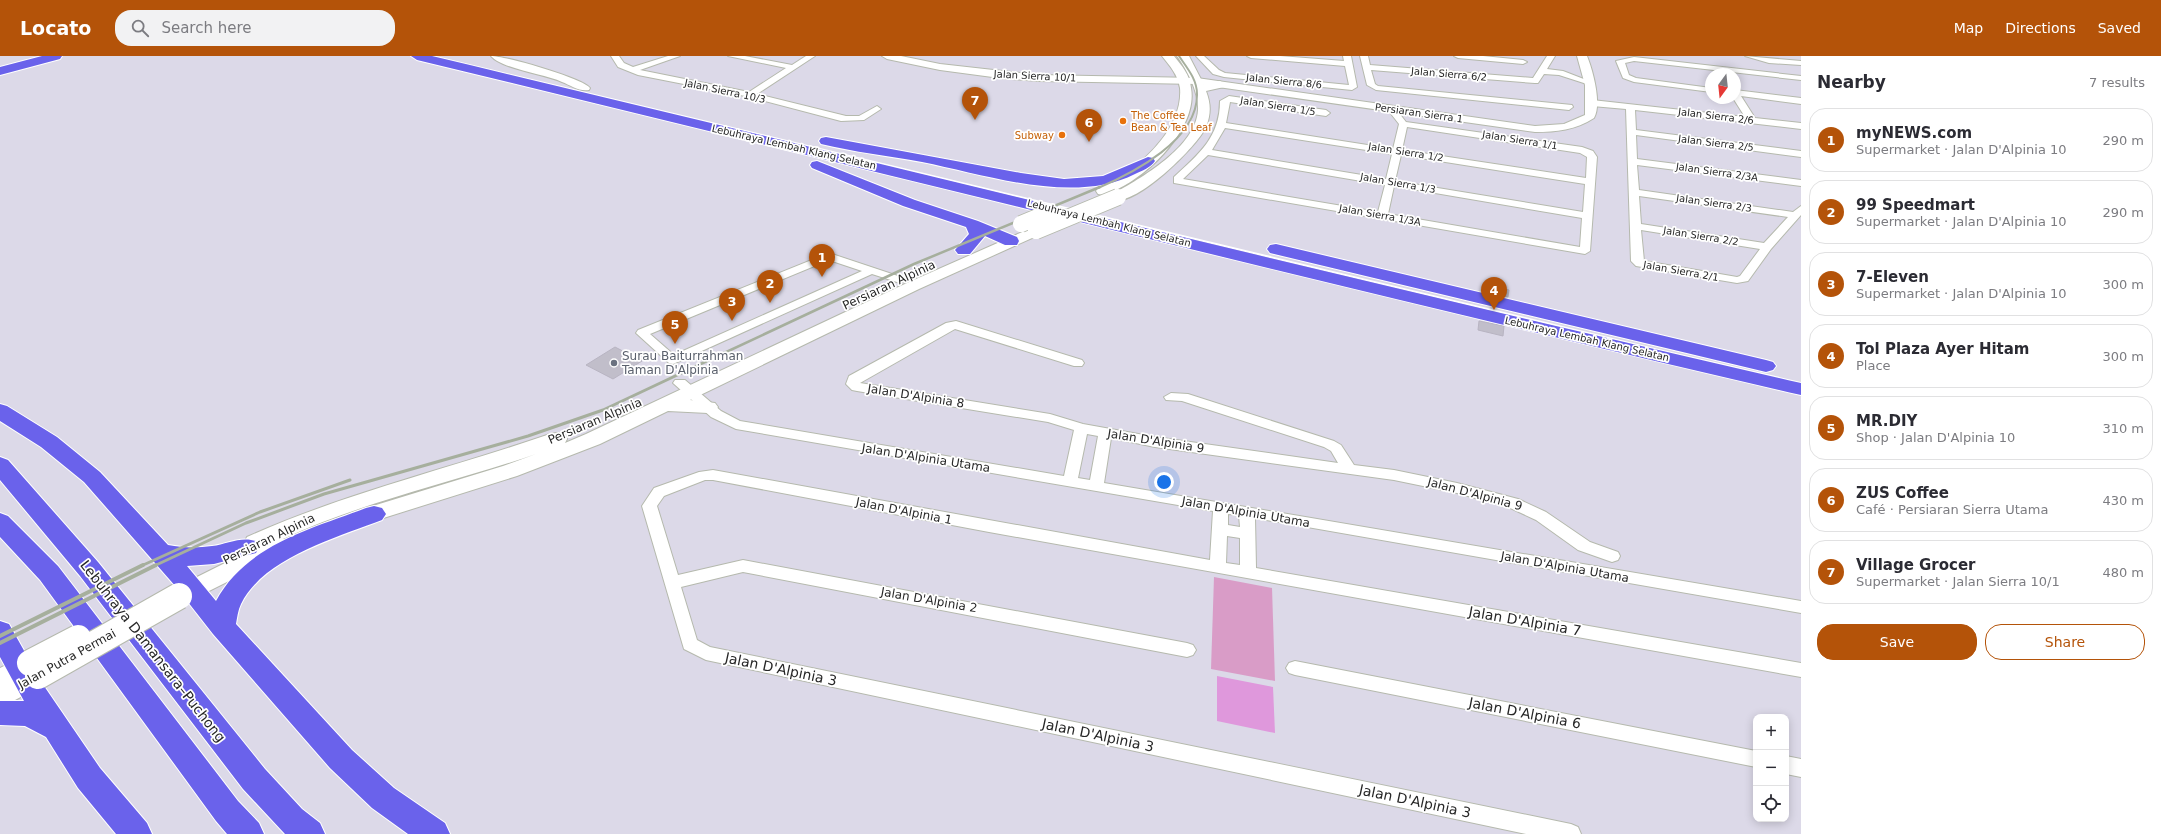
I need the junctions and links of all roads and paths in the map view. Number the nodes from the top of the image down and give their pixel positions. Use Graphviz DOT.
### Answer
graph roads {
  1 [pos="34,56"];
  2 [pos="56,56"];
  3 [pos="417,56"];
  4 [pos="451,56"];
  5 [pos="496,56"];
  6 [pos="615,56"];
  7 [pos="676,56"];
  8 [pos="732,56"];
  9 [pos="810,56"];
  10 [pos="887,56"];
  11 [pos="1168,56"];
  12 [pos="1183,56"];
  13 [pos="1200,56"];
  14 [pos="1251,56"];
  15 [pos="1364,56"];
  16 [pos="1458,56"];
  17 [pos="1552,56"];
  18 [pos="1582,56"];
  19 [pos="1749,56"];
  20 [pos="0,60"];
  21 [pos="1348,60"];
  22 [pos="1523,62"];
  23 [pos="1801,63"];
  24 [pos="791,67"];
  25 [pos="1367,67"];
  26 [pos="1543,68"];
  27 [pos="1713,68"];
  28 [pos="632,70"];
  29 [pos="0,71"];
  30 [pos="1741,71"];
  31 [pos="1589,78"];
  32 [pos="1801,78"];
  33 [pos="1151,80"];
  34 [pos="1194,83"];
  35 [pos="531,84"];
  36 [pos="1220,85"];
  37 [pos="585,88"];
  38 [pos="1705,89"];
  39 [pos="750,95"];
  40 [pos="1741,95"];
  41 [pos="1187,96"];
  42 [pos="1801,101"];
  43 [pos="1592,103"];
  44 [pos="1741,103"];
  45 [pos="1630,106"];
  46 [pos="1569,107"];
  47 [pos="877,108"];
  48 [pos="1392,110"];
  49 [pos="1409,112"];
  50 [pos="1326,113"];
  51 [pos="1752,120"];
  52 [pos="1402,124"];
  53 [pos="1222,125"];
  54 [pos="1801,126"];
  55 [pos="774,132"];
  56 [pos="1631,132"];
  57 [pos="1397,151"];
  58 [pos="1207,152"];
  59 [pos="1801,154"];
  60 [pos="1148,161"];
  61 [pos="1632,161"];
  62 [pos="1390,181"];
  63 [pos="1590,182"];
  64 [pos="1801,183"];
  65 [pos="1633,192"];
  66 [pos="1798,212"];
  67 [pos="1383,216"];
  68 [pos="1588,216"];
  69 [pos="972,224"];
  70 [pos="1635,226"];
  71 [pos="995,235"];
  72 [pos="1011,241"];
  73 [pos="1767,247"];
  74 [pos="964,250"];
  75 [pos="873,270"];
  76 [pos="900,280"];
  77 [pos="1078,363"];
  78 [pos="1801,374"];
  79 [pos="717,381"];
  80 [pos="686,388"];
  81 [pos="1801,389"];
  82 [pos="1170,397"];
  83 [pos="665,406"];
  84 [pos="710,408"];
  85 [pos="0,411"];
  86 [pos="1081,428"];
  87 [pos="1105,433"];
  88 [pos="508,464"];
  89 [pos="0,465"];
  90 [pos="1349,469"];
  91 [pos="1070,482"];
  92 [pos="1096,486"];
  93 [pos="1221,507"];
  94 [pos="1247,512"];
  95 [pos="374,514"];
  96 [pos="0,522"];
  97 [pos="1220,529"];
  98 [pos="1247,534"];
  99 [pos="247,547"];
  100 [pos="161,553"];
  101 [pos="1612,556"];
  102 [pos="1218,567"];
  103 [pos="1248,573"];
  104 [pos="671,583"];
  105 [pos="183,588"];
  106 [pos="1801,607"];
  107 [pos="222,627"];
  108 [pos="1,639"];
  109 [pos="1187,650"];
  110 [pos="1295,668"];
  111 [pos="1801,670"];
  112 [pos="23,674"];
  113 [pos="0,697"];
  114 [pos="0,713"];
  115 [pos="57,728"];
  116 [pos="1753,758"];
  117 [pos="1789,766"];
  118 [pos="1801,768"];
  119 [pos="136,834"];
  120 [pos="248,834"];
  121 [pos="309,834"];
  122 [pos="434,834"];
  123 [pos="1571,834"];
  1 -- 20 [label="highway"];
  2 -- 29 [label="highway"];
  3 -- 35 [label="highway, Lebuhraya Lembah Klang Selatan"];
  4 -- 37 [label="highway, Lebuhraya Lembah Klang Selatan"];
  5 -- 37 [label="street"];
  6 -- 28 [label="street, Jalan Sierra 10/3"];
  7 -- 28 [label="street"];
  8 -- 24 [label="street"];
  9 -- 24 [label="street"];
  10 -- 33 [label="street, Jalan Sierra 10/1"];
  11 -- 34 [label="main road"];
  12 -- 34 [label="main road"];
  13 -- 21 [label="street, Jalan Sierra 8/6"];
  14 -- 21 [label="street"];
  15 -- 25 [label="street"];
  16 -- 22 [label="street"];
  17 -- 26 [label="street"];
  18 -- 31 [label="street"];
  19 -- 23 [label="street"];
  24 -- 39 [label="street"];
  25 -- 26 [label="street, Jalan Sierra 6/2"];
  25 -- 46 [label="street"];
  26 -- 31 [label="street"];
  27 -- 38 [label="street"];
  28 -- 39 [label="street, Jalan Sierra 10/3"];
  30 -- 32 [label="street"];
  31 -- 43 [label="street"];
  33 -- 34 [label="street, Jalan Sierra 10/1"];
  33 -- 41 [label="street"];
  34 -- 36 [label="main road"];
  34 -- 41 [label="main road"];
  34 -- 72 [label="main road, bridge"];
  35 -- 69 [label="highway"];
  35 -- 81 [label="highway, Lebuhraya Lembah Klang Selatan"];
  36 -- 48 [label="street, Persiaran Sierra 1"];
  37 -- 55 [label="highway, Lebuhraya Lembah Klang Selatan"];
  39 -- 47 [label="street, Jalan Sierra 10/3"];
  40 -- 42 [label="street"];
  41 -- 60 [label="main road"];
  43 -- 45 [label="street, Jalan Sierra 2/6"];
  43 -- 49 [label="street, Persiaran Sierra 1"];
  44 -- 51 [label="street"];
  45 -- 51 [label="street, Jalan Sierra 2/6"];
  45 -- 56 [label="street, Jalan Sierra 2/1"];
  48 -- 49 [label="street, Persiaran Sierra 1"];
  48 -- 52 [label="street"];
  49 -- 52 [label="street"];
  50 -- 53 [label="street, Jalan Sierra 1/5"];
  51 -- 54 [label="street, Jalan Sierra 2/6"];
  52 -- 57 [label="street"];
  52 -- 63 [label="street, Jalan Sierra 1/1"];
  53 -- 57 [label="street, Jalan Sierra 1/2"];
  53 -- 58 [label="street"];
  55 -- 60 [label="highway"];
  55 -- 78 [label="highway, Lebuhraya Lembah Klang Selatan"];
  56 -- 59 [label="street, Jalan Sierra 2/5"];
  56 -- 61 [label="street, Jalan Sierra 2/1"];
  57 -- 62 [label="street"];
  57 -- 63 [label="street, Jalan Sierra 1/2"];
  58 -- 62 [label="street, Jalan Sierra 1/3"];
  58 -- 67 [label="street, Jalan Sierra 1/3A"];
  60 -- 71 [label="main road, bridge"];
  61 -- 64 [label="street, Jalan Sierra 2/3A"];
  61 -- 65 [label="street, Jalan Sierra 2/1"];
  62 -- 67 [label="street"];
  62 -- 68 [label="street, Jalan Sierra 1/3"];
  63 -- 68 [label="street"];
  65 -- 66 [label="street, Jalan Sierra 2/3"];
  65 -- 70 [label="street, Jalan Sierra 2/1"];
  66 -- 73 [label="street, Jalan Sierra 2/1"];
  67 -- 68 [label="street, Jalan Sierra 1/3A"];
  69 -- 71 [label="highway"];
  69 -- 74 [label="highway"];
  70 -- 73 [label="street, Jalan Sierra 2/2"];
  70 -- 73 [label="street, Jalan Sierra 2/1"];
  71 -- 72 [label="highway"];
  71 -- 74 [label="main road, Persiaran Alpinia"];
  72 -- 79 [label="main road, Persiaran Alpinia"];
  74 -- 76 [label="main road, Persiaran Alpinia"];
  75 -- 75 [label="street"];
  75 -- 76 [label="street"];
  76 -- 80 [label="main road, Persiaran Alpinia"];
  77 -- 86 [label="street, Jalan D'Alpinia 8"];
  79 -- 80 [label="main road, Persiaran Alpinia"];
  79 -- 84 [label="main road"];
  80 -- 83 [label="main road, Persiaran Alpinia"];
  80 -- 84 [label="street, Jalan D'Alpinia Utama"];
  80 -- 88 [label="main road, Persiaran Alpinia"];
  82 -- 90 [label="street"];
  83 -- 84 [label="main road"];
  83 -- 88 [label="main road, Persiaran Alpinia"];
  84 -- 91 [label="street, Jalan D'Alpinia Utama"];
  85 -- 100 [label="highway"];
  86 -- 87 [label="street, Jalan D'Alpinia 9"];
  86 -- 91 [label="street"];
  87 -- 90 [label="street, Jalan D'Alpinia 9"];
  87 -- 92 [label="street"];
  88 -- 95 [label="main road, Persiaran Alpinia"];
  88 -- 99 [label="main road, Persiaran Alpinia"];
  89 -- 121 [label="highway, Lebuhraya Damansara–Puchong"];
  90 -- 101 [label="street, Jalan D'Alpinia 9"];
  91 -- 92 [label="street, Jalan D'Alpinia Utama"];
  92 -- 93 [label="street, Jalan D'Alpinia Utama"];
  93 -- 94 [label="street, Jalan D'Alpinia Utama"];
  93 -- 97 [label="street"];
  94 -- 98 [label="street"];
  94 -- 106 [label="street, Jalan D'Alpinia Utama"];
  95 -- 105 [label="main road, Jalan Putra Permai"];
  95 -- 107 [label="highway"];
  96 -- 120 [label="highway"];
  97 -- 98 [label="street"];
  97 -- 102 [label="street"];
  98 -- 103 [label="street"];
  99 -- 100 [label="highway"];
  99 -- 105 [label="main road, Persiaran Alpinia"];
  100 -- 105 [label="highway"];
  102 -- 103 [label="street, Jalan D'Alpinia 1"];
  102 -- 104 [label="street, Jalan D'Alpinia 1"];
  103 -- 111 [label="street, Jalan D'Alpinia 7"];
  104 -- 109 [label="street, Jalan D'Alpinia 2"];
  104 -- 123 [label="street, Jalan D'Alpinia 3"];
  105 -- 107 [label="highway"];
  105 -- 112 [label="main road, Jalan Putra Permai, bridge"];
  107 -- 122 [label="highway"];
  108 -- 112 [label="highway"];
  110 -- 116 [label="street, Jalan D'Alpinia 6"];
  112 -- 113 [label="main road, Jalan Putra Permai"];
  112 -- 115 [label="highway"];
  114 -- 115 [label="highway"];
  115 -- 119 [label="highway"];
  117 -- 118 [label="street"];
}
